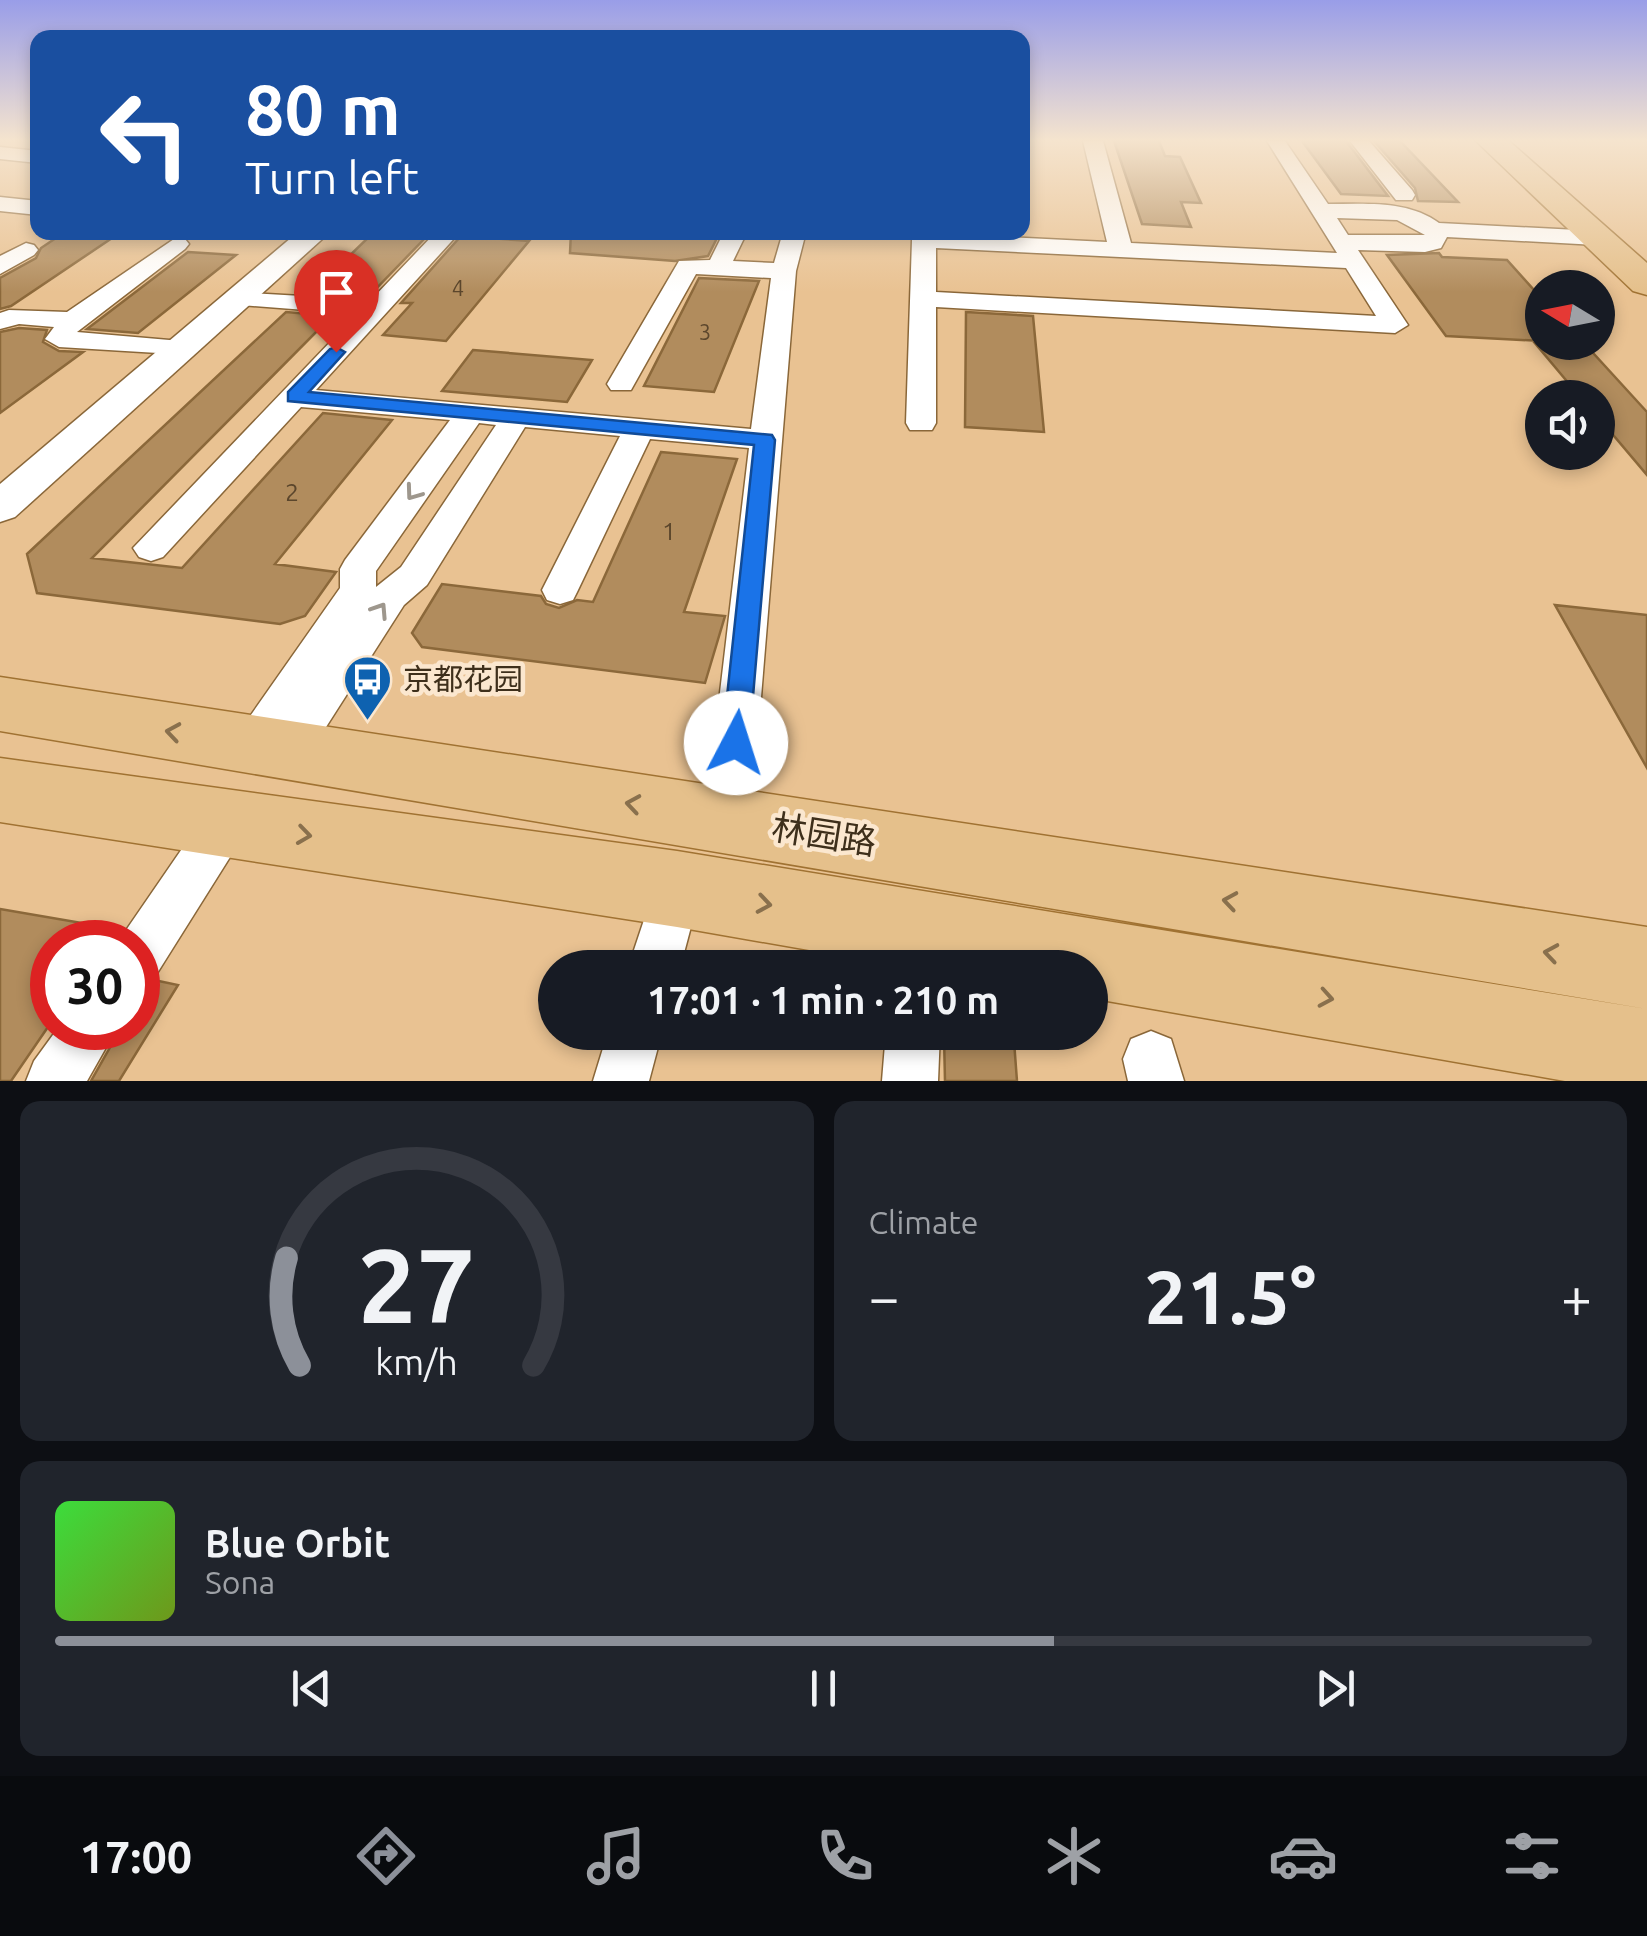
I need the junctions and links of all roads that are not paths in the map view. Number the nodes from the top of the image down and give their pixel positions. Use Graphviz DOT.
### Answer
graph roads {
  1 [pos="1106,191"];
  2 [pos="1309,191"];
  3 [pos="1401,191"];
  4 [pos="1547,191"];
  5 [pos="1586,191"];
  6 [pos="1404,195"];
  7 [pos="0,204"];
  8 [pos="30,207"];
  9 [pos="1322,211"];
  10 [pos="1434,230"];
  11 [pos="1597,238"];
  12 [pos="307,240"];
  13 [pos="442,240"];
  14 [pos="732,240"];
  15 [pos="793,240"];
  16 [pos="177,244"];
  17 [pos="1647,244"];
  18 [pos="26,250"];
  19 [pos="1121,250"];
  20 [pos="1348,252"];
  21 [pos="719,266"];
  22 [pos="0,267"];
  23 [pos="784,271"];
  24 [pos="1647,283"];
  25 [pos="241,297"];
  26 [pos="923,299"];
  27 [pos="378,308"];
  28 [pos="73,320"];
  29 [pos="0,322"];
  30 [pos="181,350"];
  31 [pos="621,384"];
  32 [pos="294,396"];
  33 [pos="470,414"];
  34 [pos="516,418"];
  35 [pos="921,423"];
  36 [pos="639,430"];
  37 [pos="764,440"];
  38 [pos="0,506"];
  39 [pos="151,548"];
  40 [pos="560,590"];
  41 [pos="0,704"];
  42 [pos="271,747"];
  43 [pos="0,790"];
  44 [pos="728,820"];
  45 [pos="226,823"];
  46 [pos="677,890"];
  47 [pos="160,924"];
  48 [pos="918,949"];
  49 [pos="659,950"];
  50 [pos="1647,968"];
  51 [pos="75,1050"];
  52 [pos="630,1050"];
  53 [pos="912,1050"];
  54 [pos="1647,1052"];
  55 [pos="54,1081"];
  56 [pos="621,1081"];
  57 [pos="910,1081"];
  1 -- 19 [label="street"];
  2 -- 9 [label="street"];
  3 -- 6 [label="street"];
  4 -- 11 [label="main road"];
  5 -- 17 [label="main road"];
  7 -- 8 [label="street"];
  9 -- 10 [label="street"];
  9 -- 20 [label="street"];
  10 -- 11 [label="street"];
  10 -- 20 [label="street"];
  11 -- 24 [label="main road"];
  12 -- 25 [label="street"];
  13 -- 27 [label="street"];
  14 -- 21 [label="street"];
  15 -- 23 [label="street"];
  16 -- 28 [label="street"];
  18 -- 22 [label="street"];
  19 -- 20 [label="street"];
  19 -- 26 [label="street"];
  20 -- 26 [label="street"];
  21 -- 23 [label="street"];
  21 -- 31 [label="street"];
  23 -- 37 [label="street"];
  25 -- 27 [label="street"];
  25 -- 30 [label="street"];
  26 -- 35 [label="street"];
  27 -- 32 [label="street"];
  28 -- 29 [label="street"];
  28 -- 30 [label="street"];
  30 -- 38 [label="street"];
  32 -- 33 [label="street"];
  32 -- 39 [label="street"];
  33 -- 34 [label="street"];
  33 -- 42 [label="street, one-way"];
  34 -- 36 [label="street"];
  42 -- 34 [label="street, one-way"];
  36 -- 37 [label="street"];
  36 -- 40 [label="street"];
  37 -- 44 [label="street"];
  42 -- 41 [label="main road, 林园路, one-way"];
  44 -- 42 [label="main road, 林园路, one-way"];
  43 -- 45 [label="main road"];
  50 -- 44 [label="main road, 林园路, one-way"];
  45 -- 46 [label="main road, one-way"];
  45 -- 47 [label="street"];
  46 -- 48 [label="main road, one-way"];
  46 -- 49 [label="street"];
  48 -- 54 [label="main road, one-way"];
  51 -- 55 [label="street"];
  52 -- 56 [label="street"];
  53 -- 57 [label="street"];
}
